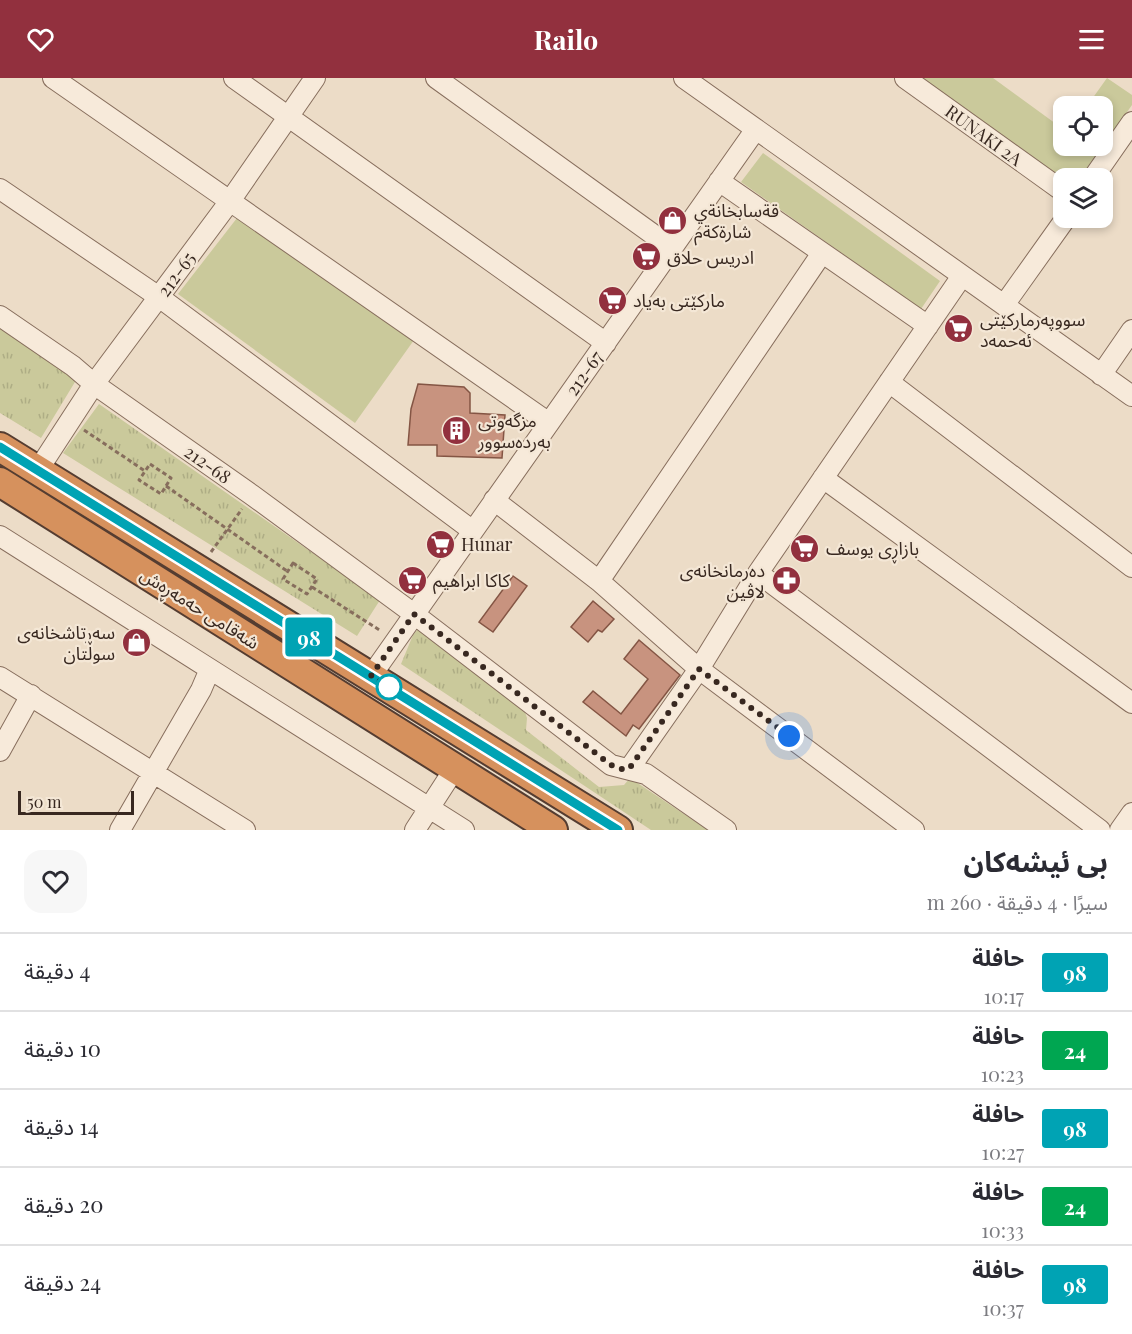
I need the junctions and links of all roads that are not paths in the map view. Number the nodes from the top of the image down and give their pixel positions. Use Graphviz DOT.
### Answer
graph roads {
  1 [pos="53,78"];
  2 [pos="234,78"];
  3 [pos="315,78"];
  4 [pos="436,78"];
  5 [pos="905,78"];
  6 [pos="692,80"];
  7 [pos="288,117"];
  8 [pos="1132,122"];
  9 [pos="756,129"];
  10 [pos="1100,168"];
  11 [pos="719,181"];
  12 [pos="1053,184"];
  13 [pos="0,189"];
  14 [pos="230,201"];
  15 [pos="1059,228"];
  16 [pos="672,248"];
  17 [pos="822,253"];
  18 [pos="962,276"];
  19 [pos="159,297"];
  20 [pos="1004,305"];
  21 [pos="0,316"];
  22 [pos="928,326"];
  23 [pos="1132,330"];
  24 [pos="606,343"];
  25 [pos="1101,375"];
  26 [pos="889,382"];
  27 [pos="94,384"];
  28 [pos="1132,396"];
  29 [pos="549,423"];
  30 [pos="0,447"];
  31 [pos="38,470"];
  32 [pos="823,478"];
  33 [pos="3,489"];
  34 [pos="495,501"];
  35 [pos="473,531"];
  36 [pos="0,536"];
  37 [pos="1132,567"];
  38 [pos="758,573"];
  39 [pos="599,580"];
  40 [pos="414,614"];
  41 [pos="210,669"];
  42 [pos="699,669"];
  43 [pos="371,676"];
  44 [pos="0,677"];
  45 [pos="31,695"];
  46 [pos="1132,703"];
  47 [pos="0,751"];
  48 [pos="455,768"];
  49 [pos="629,769"];
  50 [pos="154,772"];
  51 [pos="429,809"];
  52 [pos="1132,813"];
  53 [pos="120,830"];
  54 [pos="245,830"];
  55 [pos="415,830"];
  56 [pos="464,830"];
  57 [pos="553,830"];
  58 [pos="618,830"];
  59 [pos="726,830"];
  60 [pos="914,830"];
  61 [pos="1100,830"];
  62 [pos="1120,830"];
  1 -- 14 [label="street"];
  2 -- 7 [label="street"];
  3 -- 7 [label="street, 212-65"];
  4 -- 16 [label="street"];
  5 -- 12 [label="street, RUNAKI 2A"];
  6 -- 9 [label="street"];
  7 -- 14 [label="street, 212-65"];
  7 -- 24 [label="street"];
  8 -- 10 [label="street"];
  9 -- 11 [label="street, 212-67"];
  9 -- 18 [label="street"];
  11 -- 16 [label="street, 212-67"];
  11 -- 17 [label="street"];
  13 -- 19 [label="street"];
  14 -- 19 [label="street, 212-65"];
  14 -- 29 [label="street"];
  15 -- 20 [label="street"];
  16 -- 24 [label="street, 212-67"];
  17 -- 22 [label="street"];
  17 -- 39 [label="street"];
  18 -- 20 [label="street"];
  18 -- 22 [label="street"];
  19 -- 27 [label="street, 212-65"];
  19 -- 35 [label="street"];
  20 -- 25 [label="street"];
  21 -- 27 [label="street, 212-68"];
  22 -- 26 [label="street"];
  23 -- 25 [label="street"];
  24 -- 29 [label="street, 212-67"];
  25 -- 28 [label="street"];
  26 -- 32 [label="street"];
  26 -- 37 [label="street"];
  27 -- 31 [label="street, 212-65"];
  27 -- 40 [label="street, 212-68"];
  29 -- 34 [label="street, 212-67"];
  30 -- 31 [label="highway, شەقامی حەمەڕەش"];
  31 -- 43 [label="highway, شەقامی حەمەڕەش"];
  32 -- 38 [label="street"];
  32 -- 46 [label="street"];
  33 -- 48 [label="highway, شەقامی حەمەڕەش"];
  34 -- 35 [label="street, 212-67"];
  34 -- 39 [label="street"];
  35 -- 40 [label="street, 212-67"];
  36 -- 41 [label="street"];
  38 -- 42 [label="street"];
  38 -- 61 [label="street"];
  39 -- 42 [label="street"];
  40 -- 43 [label="street, 212-67"];
  40 -- 49 [label="street, 212-68"];
  41 -- 50 [label="street"];
  41 -- 51 [label="street"];
  42 -- 49 [label="street"];
  42 -- 60 [label="street"];
  43 -- 58 [label="highway, شەقامی حەمەڕەش"];
  44 -- 45 [label="street"];
  45 -- 47 [label="street"];
  45 -- 50 [label="street"];
  48 -- 51 [label="street"];
  48 -- 57 [label="highway, شەقامی حەمەڕەش"];
  49 -- 59 [label="street, 212-68"];
  50 -- 53 [label="street"];
  50 -- 54 [label="street"];
  51 -- 55 [label="street"];
  51 -- 56 [label="street"];
  52 -- 62 [label="street"];
}
